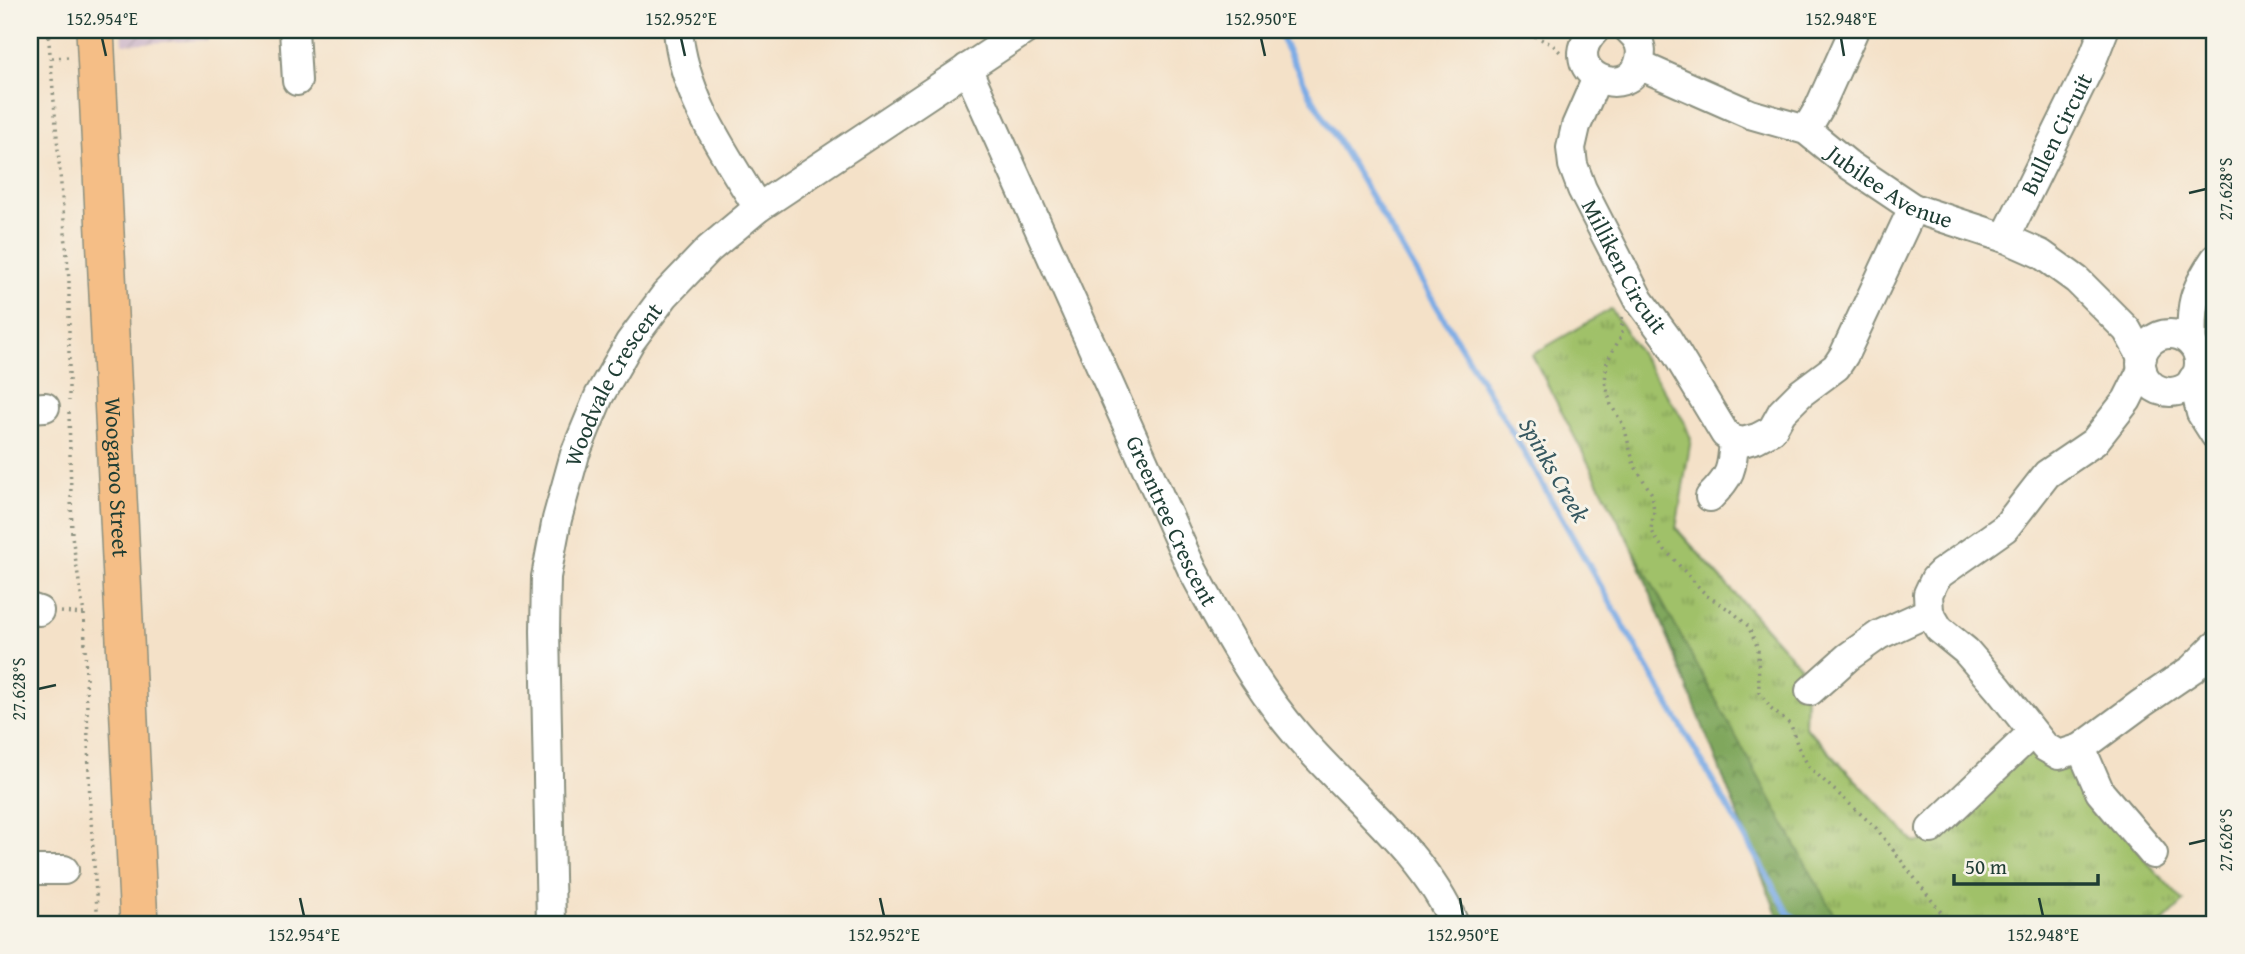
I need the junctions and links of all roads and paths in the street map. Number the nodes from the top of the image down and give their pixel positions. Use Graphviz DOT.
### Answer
graph roads {
  1 [pos="48,30"];
  2 [pos="95,30"];
  3 [pos="294,30"];
  4 [pos="678,30"];
  5 [pos="1025,30"];
  6 [pos="1629,30"];
  7 [pos="1854,30"];
  8 [pos="2104,30"];
  9 [pos="1585,32"];
  10 [pos="1639,65"];
  11 [pos="967,68"];
  12 [pos="1597,78"];
  13 [pos="297,81"];
  14 [pos="1806,130"];
  15 [pos="758,208"];
  16 [pos="1913,208"];
  17 [pos="2005,238"];
  18 [pos="2215,259"];
  19 [pos="2166,363"];
  20 [pos="2208,424"];
  21 [pos="1734,440"];
  22 [pos="1710,497"];
  23 [pos="1929,612"];
  24 [pos="2215,646"];
  25 [pos="1810,691"];
  26 [pos="2032,733"];
  27 [pos="2081,748"];
  28 [pos="1931,829"];
  29 [pos="2153,854"];
  30 [pos="30,870"];
  31 [pos="64,870"];
  32 [pos="98,924"];
  33 [pos="139,924"];
  34 [pos="551,924"];
  35 [pos="1454,924"];
  1 -- 32 [label="path"];
  2 -- 33 [label="main road, Woogaroo Street"];
  3 -- 13 [label="street"];
  4 -- 15 [label="street"];
  5 -- 11 [label="street, Woodvale Crescent"];
  6 -- 10 [label="street"];
  7 -- 14 [label="street"];
  8 -- 17 [label="street, Bullen Circuit"];
  9 -- 12 [label="street"];
  10 -- 12 [label="street"];
  10 -- 14 [label="street, Jubilee Avenue"];
  11 -- 15 [label="street, Woodvale Crescent"];
  11 -- 35 [label="street, Greentree Crescent"];
  12 -- 21 [label="street, Milliken Circuit"];
  14 -- 16 [label="street, Jubilee Avenue"];
  15 -- 34 [label="street, Woodvale Crescent"];
  16 -- 17 [label="street, Jubilee Avenue"];
  16 -- 21 [label="street"];
  17 -- 19 [label="street, Jubilee Avenue"];
  18 -- 19 [label="street"];
  19 -- 20 [label="street"];
  19 -- 23 [label="street"];
  21 -- 22 [label="street"];
  23 -- 25 [label="street"];
  23 -- 26 [label="street"];
  24 -- 27 [label="street"];
  26 -- 27 [label="street"];
  26 -- 28 [label="street"];
  27 -- 29 [label="street"];
  30 -- 31 [label="street"];
}
